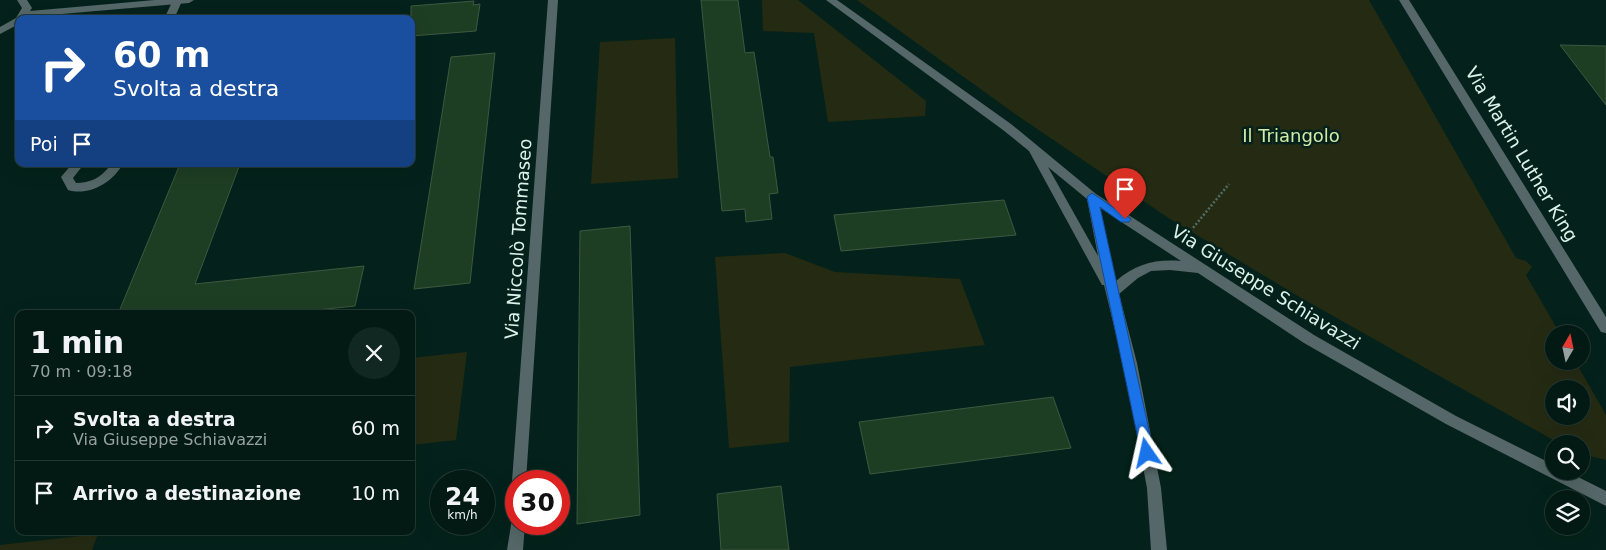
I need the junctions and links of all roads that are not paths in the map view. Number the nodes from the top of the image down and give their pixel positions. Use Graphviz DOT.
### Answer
graph roads {
  1 [pos="22,0"];
  2 [pos="189,0"];
  3 [pos="554,0"];
  4 [pos="831,0"];
  5 [pos="1404,0"];
  6 [pos="171,1"];
  7 [pos="23,15"];
  8 [pos="47,15"];
  9 [pos="169,15"];
  10 [pos="15,22"];
  11 [pos="0,31"];
  12 [pos="1031,147"];
  13 [pos="75,167"];
  14 [pos="115,167"];
  15 [pos="1092,197"];
  16 [pos="1200,268"];
  17 [pos="1112,292"];
  18 [pos="1606,328"];
  19 [pos="521,470"];
  20 [pos="1606,499"];
  21 [pos="516,535"];
  22 [pos="515,550"];
  23 [pos="1159,550"];
  1 -- 7 [label="street"];
  2 -- 6 [label="street"];
  3 -- 19 [label="street, Via Niccolò Tommaseo"];
  4 -- 12 [label="street, Via Giuseppe Schiavazzi"];
  5 -- 18 [label="street, Via Martin Luther King"];
  6 -- 8 [label="street"];
  6 -- 9 [label="street"];
  10 -- 11 [label="street"];
  12 -- 15 [label="street, Via Giuseppe Schiavazzi"];
  12 -- 17 [label="street"];
  13 -- 14 [label="street"];
  15 -- 16 [label="street, Via Giuseppe Schiavazzi"];
  15 -- 17 [label="street"];
  16 -- 17 [label="street"];
  16 -- 20 [label="street, Via Giuseppe Schiavazzi"];
  17 -- 23 [label="street"];
  21 -- 22 [label="street"];
}
